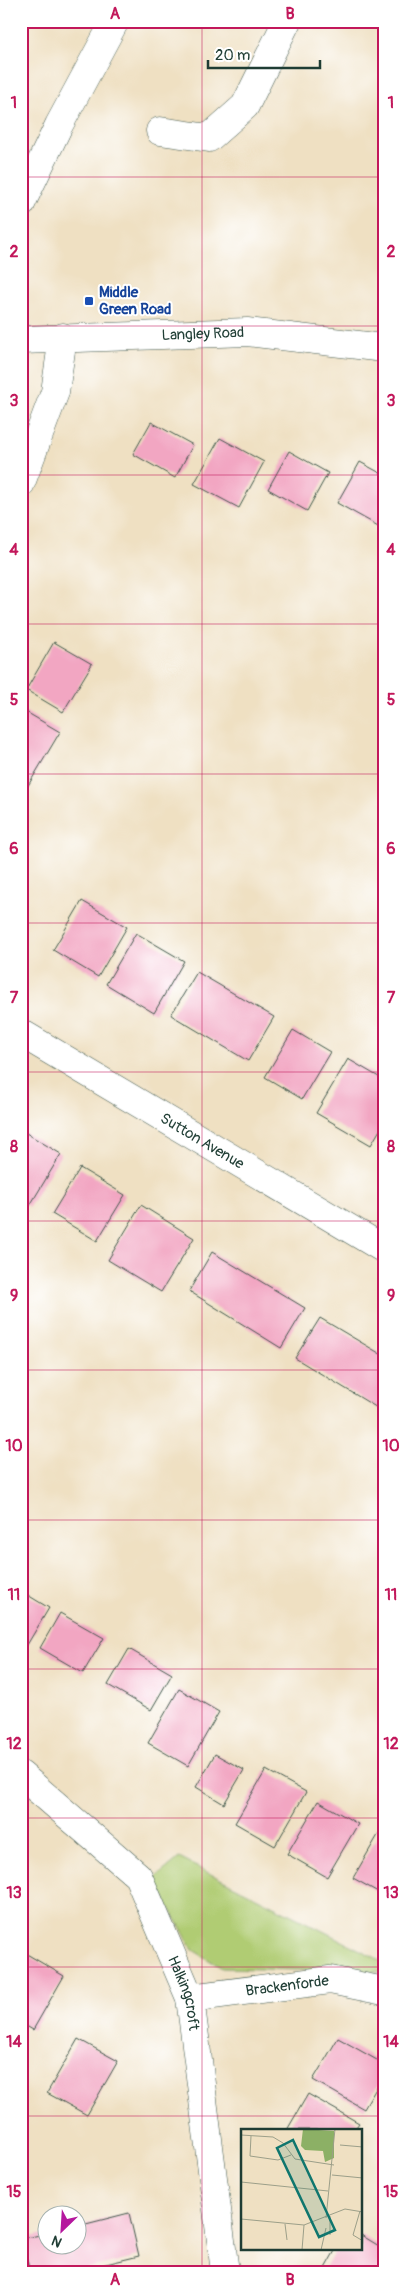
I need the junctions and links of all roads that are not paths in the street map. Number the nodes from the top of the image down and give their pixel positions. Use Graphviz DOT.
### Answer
graph roads {
  1 [pos="115,21"];
  2 [pos="288,21"];
  3 [pos="160,131"];
  4 [pos="21,204"];
  5 [pos="63,337"];
  6 [pos="21,340"];
  7 [pos="384,348"];
  8 [pos="21,483"];
  9 [pos="21,1033"];
  10 [pos="384,1249"];
  11 [pos="21,1775"];
  12 [pos="384,1991"];
  13 [pos="190,1998"];
  14 [pos="225,2272"];
  1 -- 4 [label="street"];
  2 -- 3 [label="street"];
  5 -- 6 [label="street, Langley Road"];
  5 -- 7 [label="street, Langley Road"];
  5 -- 8 [label="street"];
  9 -- 10 [label="street, Sutton Avenue"];
  11 -- 13 [label="street, Halkingcroft"];
  12 -- 13 [label="street, Brackenforde"];
  13 -- 14 [label="street, Halkingcroft"];
}
